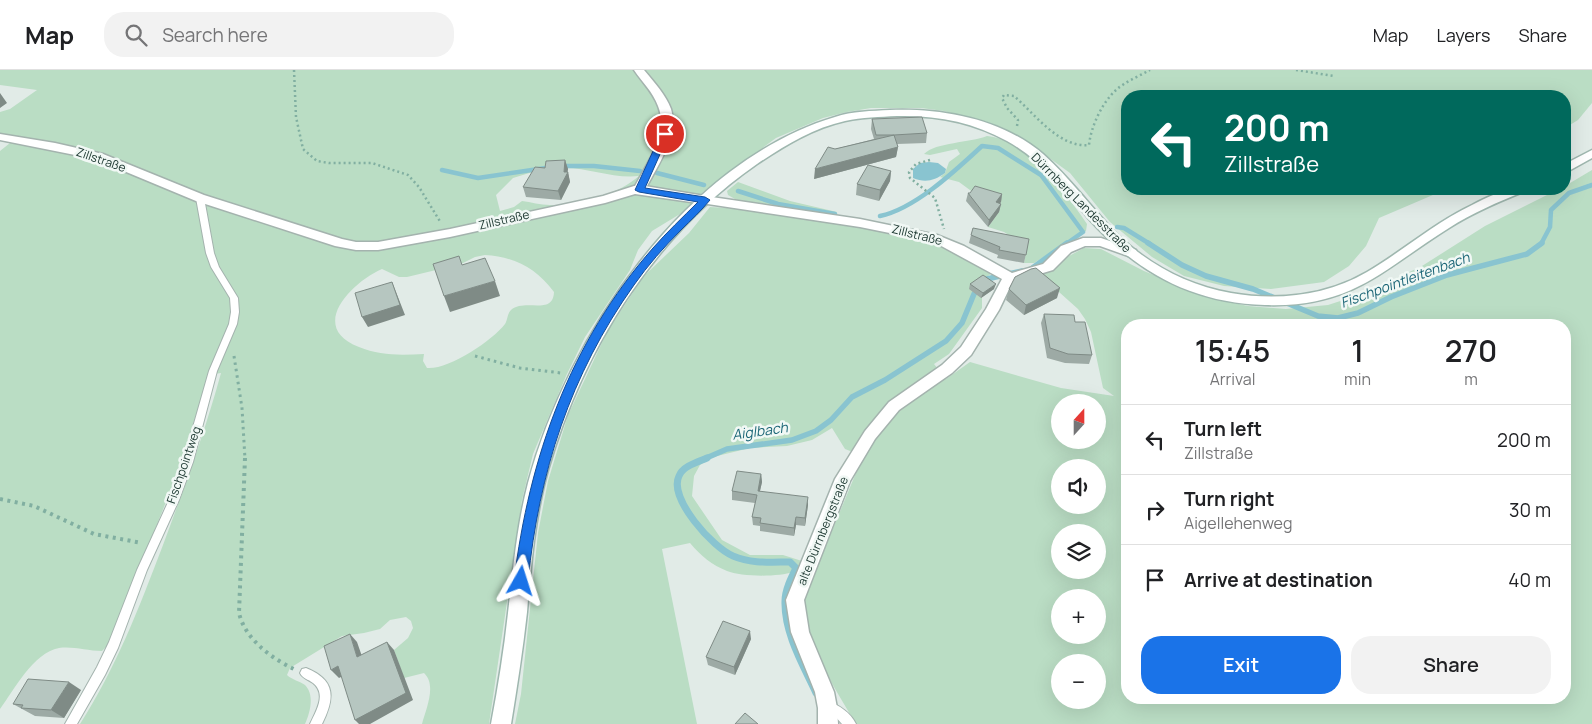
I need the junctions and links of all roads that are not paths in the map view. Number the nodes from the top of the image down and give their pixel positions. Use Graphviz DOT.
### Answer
graph roads {
  1 [pos="639,70"];
  2 [pos="0,137"];
  3 [pos="1591,154"];
  4 [pos="1571,166"];
  5 [pos="639,190"];
  6 [pos="1505,195"];
  7 [pos="200,198"];
  8 [pos="705,200"];
  9 [pos="1098,220"];
  10 [pos="1092,241"];
  11 [pos="1131,254"];
  12 [pos="1006,275"];
  13 [pos="306,673"];
  14 [pos="828,707"];
  15 [pos="71,724"];
  16 [pos="316,724"];
  17 [pos="501,724"];
  18 [pos="828,724"];
  19 [pos="850,724"];
  1 -- 5 [label="street"];
  2 -- 7 [label="street, Zillstraße"];
  3 -- 4 [label="street"];
  5 -- 7 [label="street, Zillstraße"];
  5 -- 8 [label="street, Zillstraße"];
  6 -- 11 [label="street, Dürrnberg Landesstraße"];
  7 -- 15 [label="lane, Fischpointweg"];
  8 -- 9 [label="street, Dürrnberg Landesstraße"];
  8 -- 12 [label="street, Zillstraße"];
  8 -- 17 [label="street, Dürrnberg Landesstraße"];
  9 -- 10 [label="street"];
  9 -- 11 [label="street, Dürrnberg Landesstraße"];
  10 -- 11 [label="street"];
  10 -- 12 [label="street"];
  12 -- 14 [label="street, alte Dürrnbergstraße"];
  13 -- 16 [label="lane"];
  14 -- 18 [label="street, alte Dürrnbergstraße"];
  14 -- 19 [label="lane"];
}
